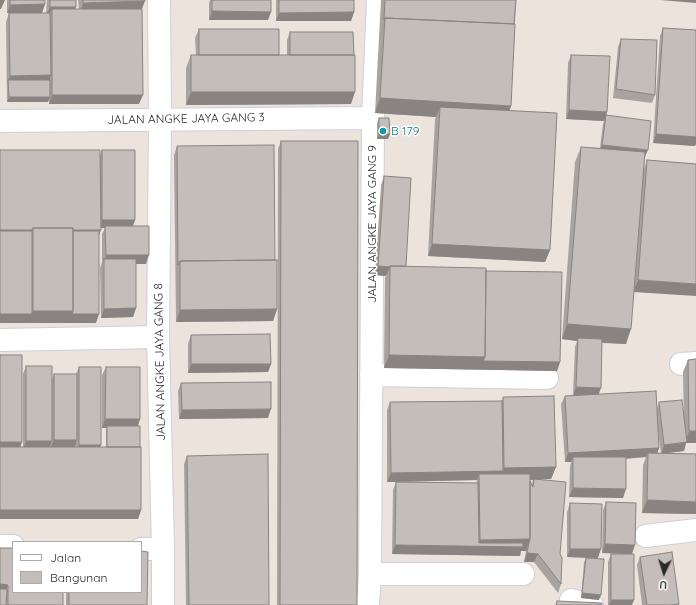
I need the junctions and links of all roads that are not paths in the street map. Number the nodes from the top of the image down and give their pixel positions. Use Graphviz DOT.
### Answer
graph roads {
  1 [pos="159,0"];
  2 [pos="378,0"];
  3 [pos="373,118"];
  4 [pos="160,119"];
  5 [pos="0,121"];
  6 [pos="158,337"];
  7 [pos="0,340"];
  8 [pos="372,375"];
  9 [pos="547,378"];
  10 [pos="696,530"];
  11 [pos="646,536"];
  12 [pos="0,546"];
  13 [pos="12,546"];
  14 [pos="142,549"];
  15 [pos="163,549"];
  16 [pos="370,574"];
  17 [pos="523,574"];
  18 [pos="571,600"];
  19 [pos="162,605"];
  20 [pos="368,605"];
  21 [pos="592,605"];
  1 -- 4 [label="street, JALAN ANGKE JAYA GANG 8"];
  2 -- 3 [label="street, JALAN ANGKE JAYA GANG 9"];
  3 -- 4 [label="street, JALAN ANGKE JAYA GANG 3"];
  3 -- 8 [label="street, JALAN ANGKE JAYA GANG 9"];
  4 -- 5 [label="street, JALAN ANGKE JAYA GANG 3"];
  4 -- 6 [label="street, JALAN ANGKE JAYA GANG 8"];
  6 -- 7 [label="street"];
  6 -- 15 [label="street, JALAN ANGKE JAYA GANG 8"];
  8 -- 9 [label="street"];
  8 -- 16 [label="street, JALAN ANGKE JAYA GANG 9"];
  10 -- 11 [label="street"];
  12 -- 13 [label="street"];
  14 -- 15 [label="street"];
  15 -- 19 [label="street, JALAN ANGKE JAYA GANG 8"];
  16 -- 17 [label="street"];
  16 -- 20 [label="street, JALAN ANGKE JAYA GANG 9"];
  18 -- 21 [label="street"];
}
